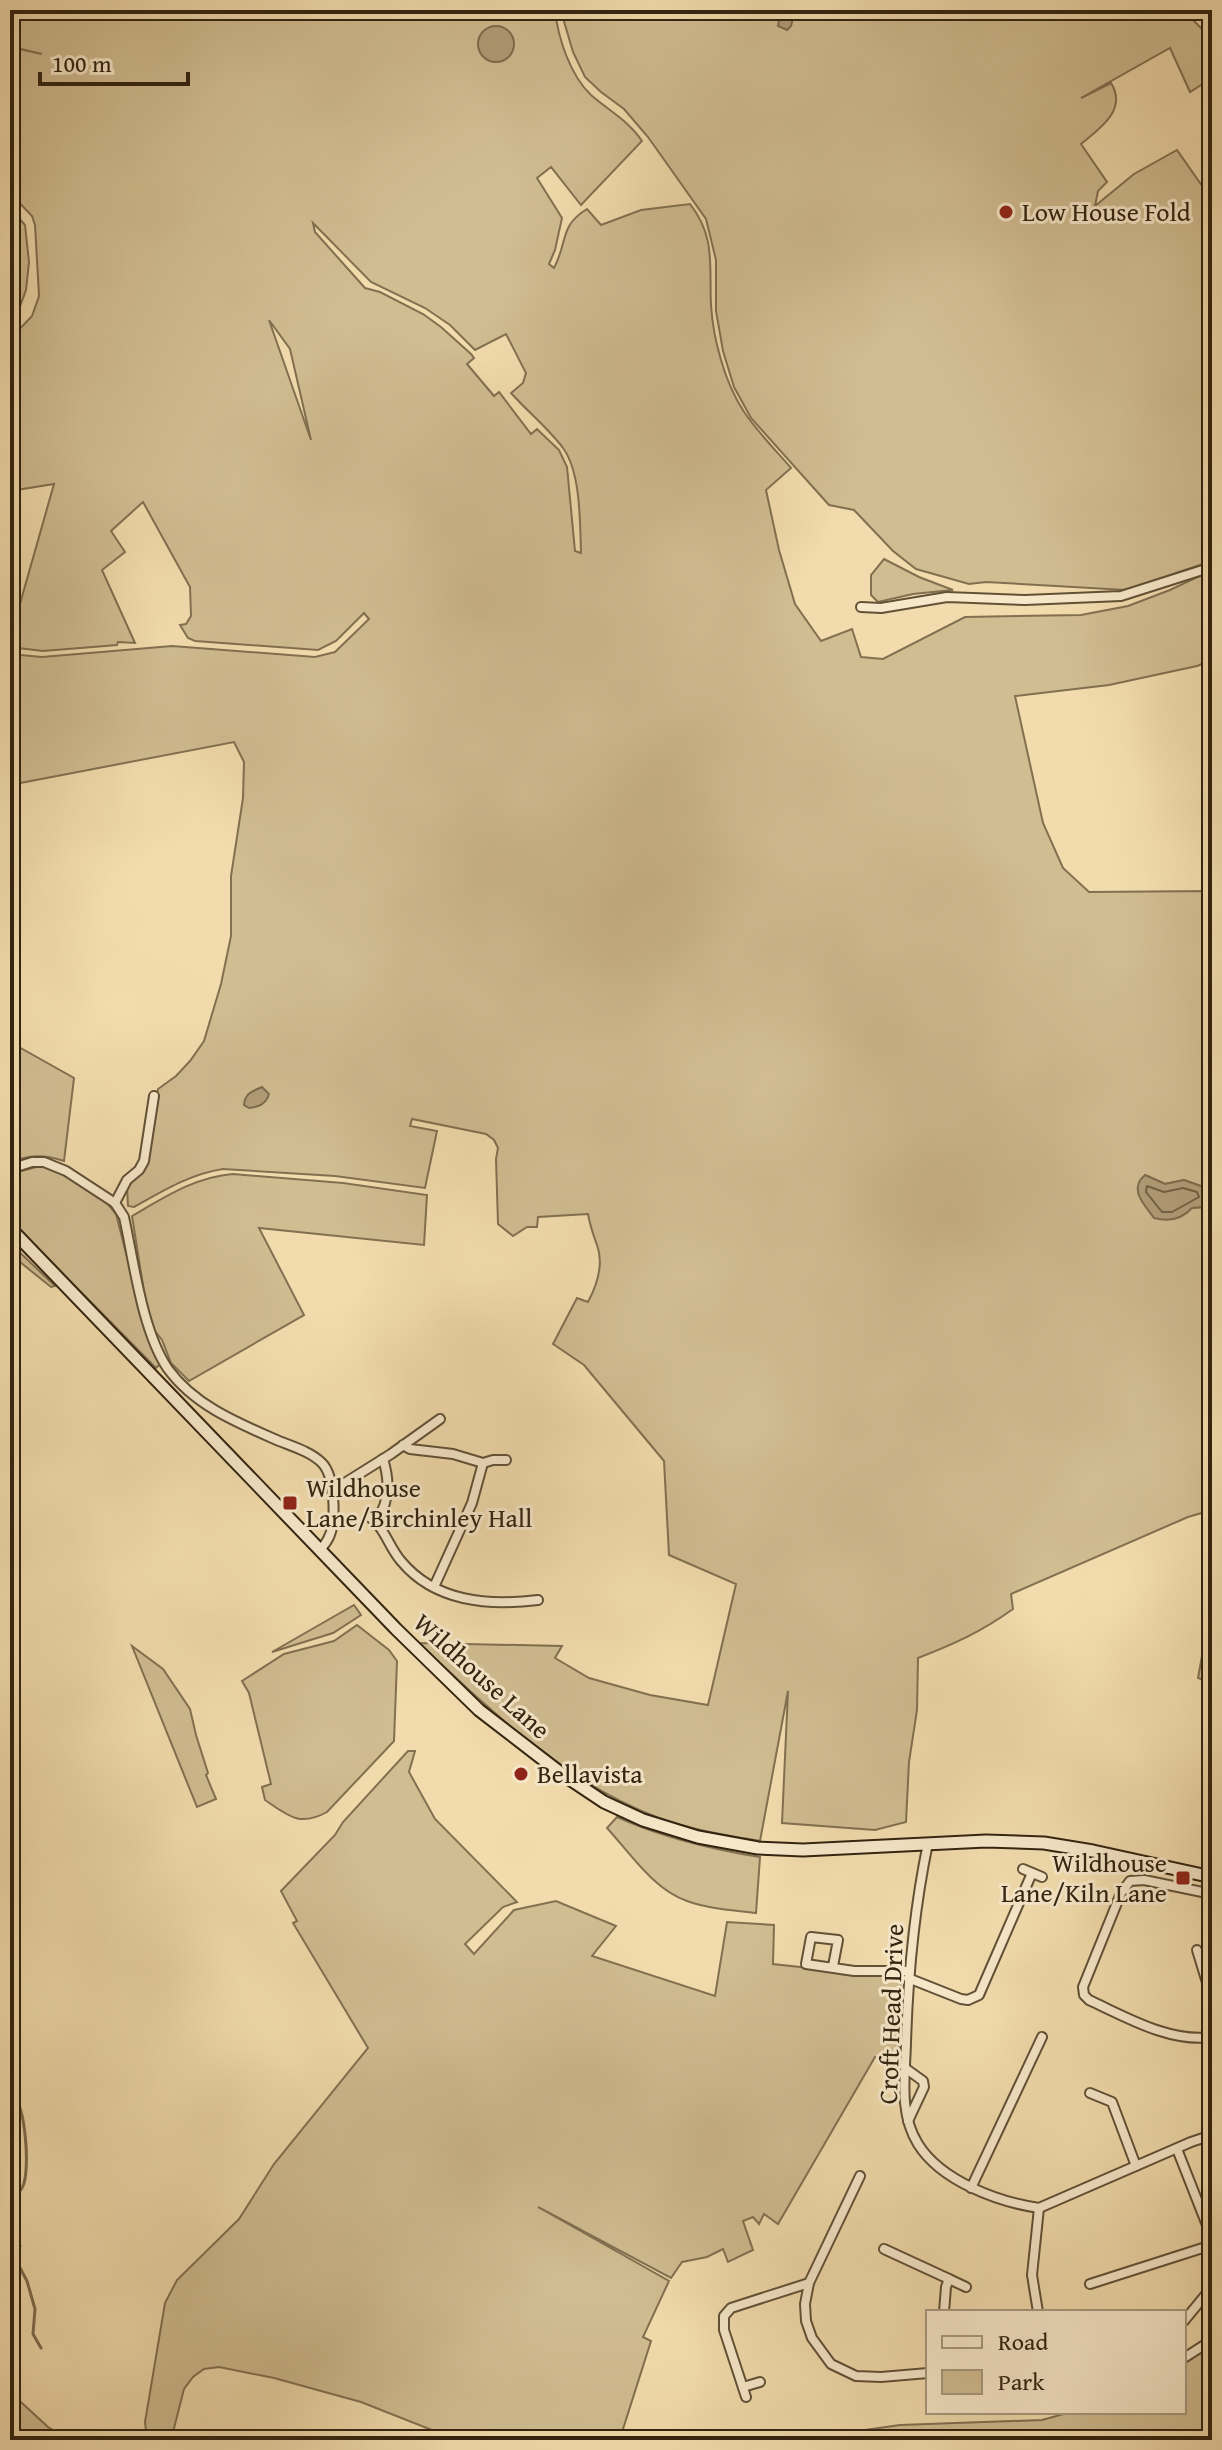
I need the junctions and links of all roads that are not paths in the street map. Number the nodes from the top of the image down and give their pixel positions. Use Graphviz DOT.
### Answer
graph roads {
  1 [pos="1212,567"];
  2 [pos="861,607"];
  3 [pos="154,1096"];
  4 [pos="10,1169"];
  5 [pos="115,1203"];
  6 [pos="10,1228"];
  7 [pos="440,1419"];
  8 [pos="403,1445"];
  9 [pos="383,1459"];
  10 [pos="506,1460"];
  11 [pos="483,1463"];
  12 [pos="332,1491"];
  13 [pos="321,1549"];
  14 [pos="434,1587"];
  15 [pos="538,1600"];
  16 [pos="928,1843"];
  17 [pos="1042,1877"];
  18 [pos="1212,1877"];
  19 [pos="1212,1894"];
  20 [pos="1197,1950"];
  21 [pos="833,1966"];
  22 [pos="908,1974"];
  23 [pos="1212,1999"];
  24 [pos="1042,2037"];
  25 [pos="1212,2037"];
  26 [pos="905,2068"];
  27 [pos="1090,2093"];
  28 [pos="908,2122"];
  29 [pos="1212,2135"];
  30 [pos="1177,2149"];
  31 [pos="1136,2166"];
  32 [pos="860,2176"];
  33 [pos="971,2188"];
  34 [pos="1039,2208"];
  35 [pos="1212,2238"];
  36 [pos="1212,2245"];
  37 [pos="884,2249"];
  38 [pos="949,2279"];
  39 [pos="809,2283"];
  40 [pos="1090,2284"];
  41 [pos="966,2287"];
  42 [pos="1212,2287"];
  43 [pos="944,2310"];
  44 [pos="1038,2310"];
  45 [pos="1186,2319"];
  46 [pos="1212,2340"];
  47 [pos="1186,2357"];
  48 [pos="926,2373"];
  49 [pos="760,2382"];
  50 [pos="743,2387"];
  51 [pos="746,2397"];
  1 -- 2 [label="street"];
  3 -- 5 [label="street"];
  4 -- 5 [label="street"];
  5 -- 12 [label="street"];
  6 -- 13 [label="main road, Wildhouse Lane"];
  7 -- 8 [label="street"];
  8 -- 9 [label="street"];
  8 -- 11 [label="street"];
  9 -- 12 [label="street"];
  9 -- 14 [label="street"];
  10 -- 11 [label="street"];
  11 -- 14 [label="street"];
  12 -- 13 [label="street"];
  13 -- 16 [label="main road, Wildhouse Lane"];
  14 -- 15 [label="street"];
  16 -- 18 [label="main road, Wildhouse Lane"];
  16 -- 22 [label="street, Croft Head Drive"];
  17 -- 22 [label="street"];
  19 -- 25 [label="street"];
  20 -- 23 [label="street"];
  21 -- 21 [label="street"];
  21 -- 22 [label="street"];
  22 -- 26 [label="street, Croft Head Drive"];
  24 -- 33 [label="street"];
  26 -- 28 [label="street, Croft Head Drive"];
  26 -- 28 [label="street"];
  27 -- 31 [label="street"];
  28 -- 33 [label="street, Croft Head Drive"];
  29 -- 30 [label="street"];
  30 -- 31 [label="street"];
  30 -- 35 [label="street"];
  31 -- 34 [label="street"];
  32 -- 39 [label="street"];
  33 -- 34 [label="street, Croft Head Drive"];
  34 -- 44 [label="street"];
  36 -- 40 [label="street"];
  37 -- 38 [label="street"];
  38 -- 41 [label="street"];
  38 -- 43 [label="street"];
  39 -- 48 [label="street"];
  39 -- 50 [label="street"];
  42 -- 45 [label="street"];
  46 -- 47 [label="street"];
  49 -- 50 [label="street"];
  50 -- 51 [label="street"];
}
